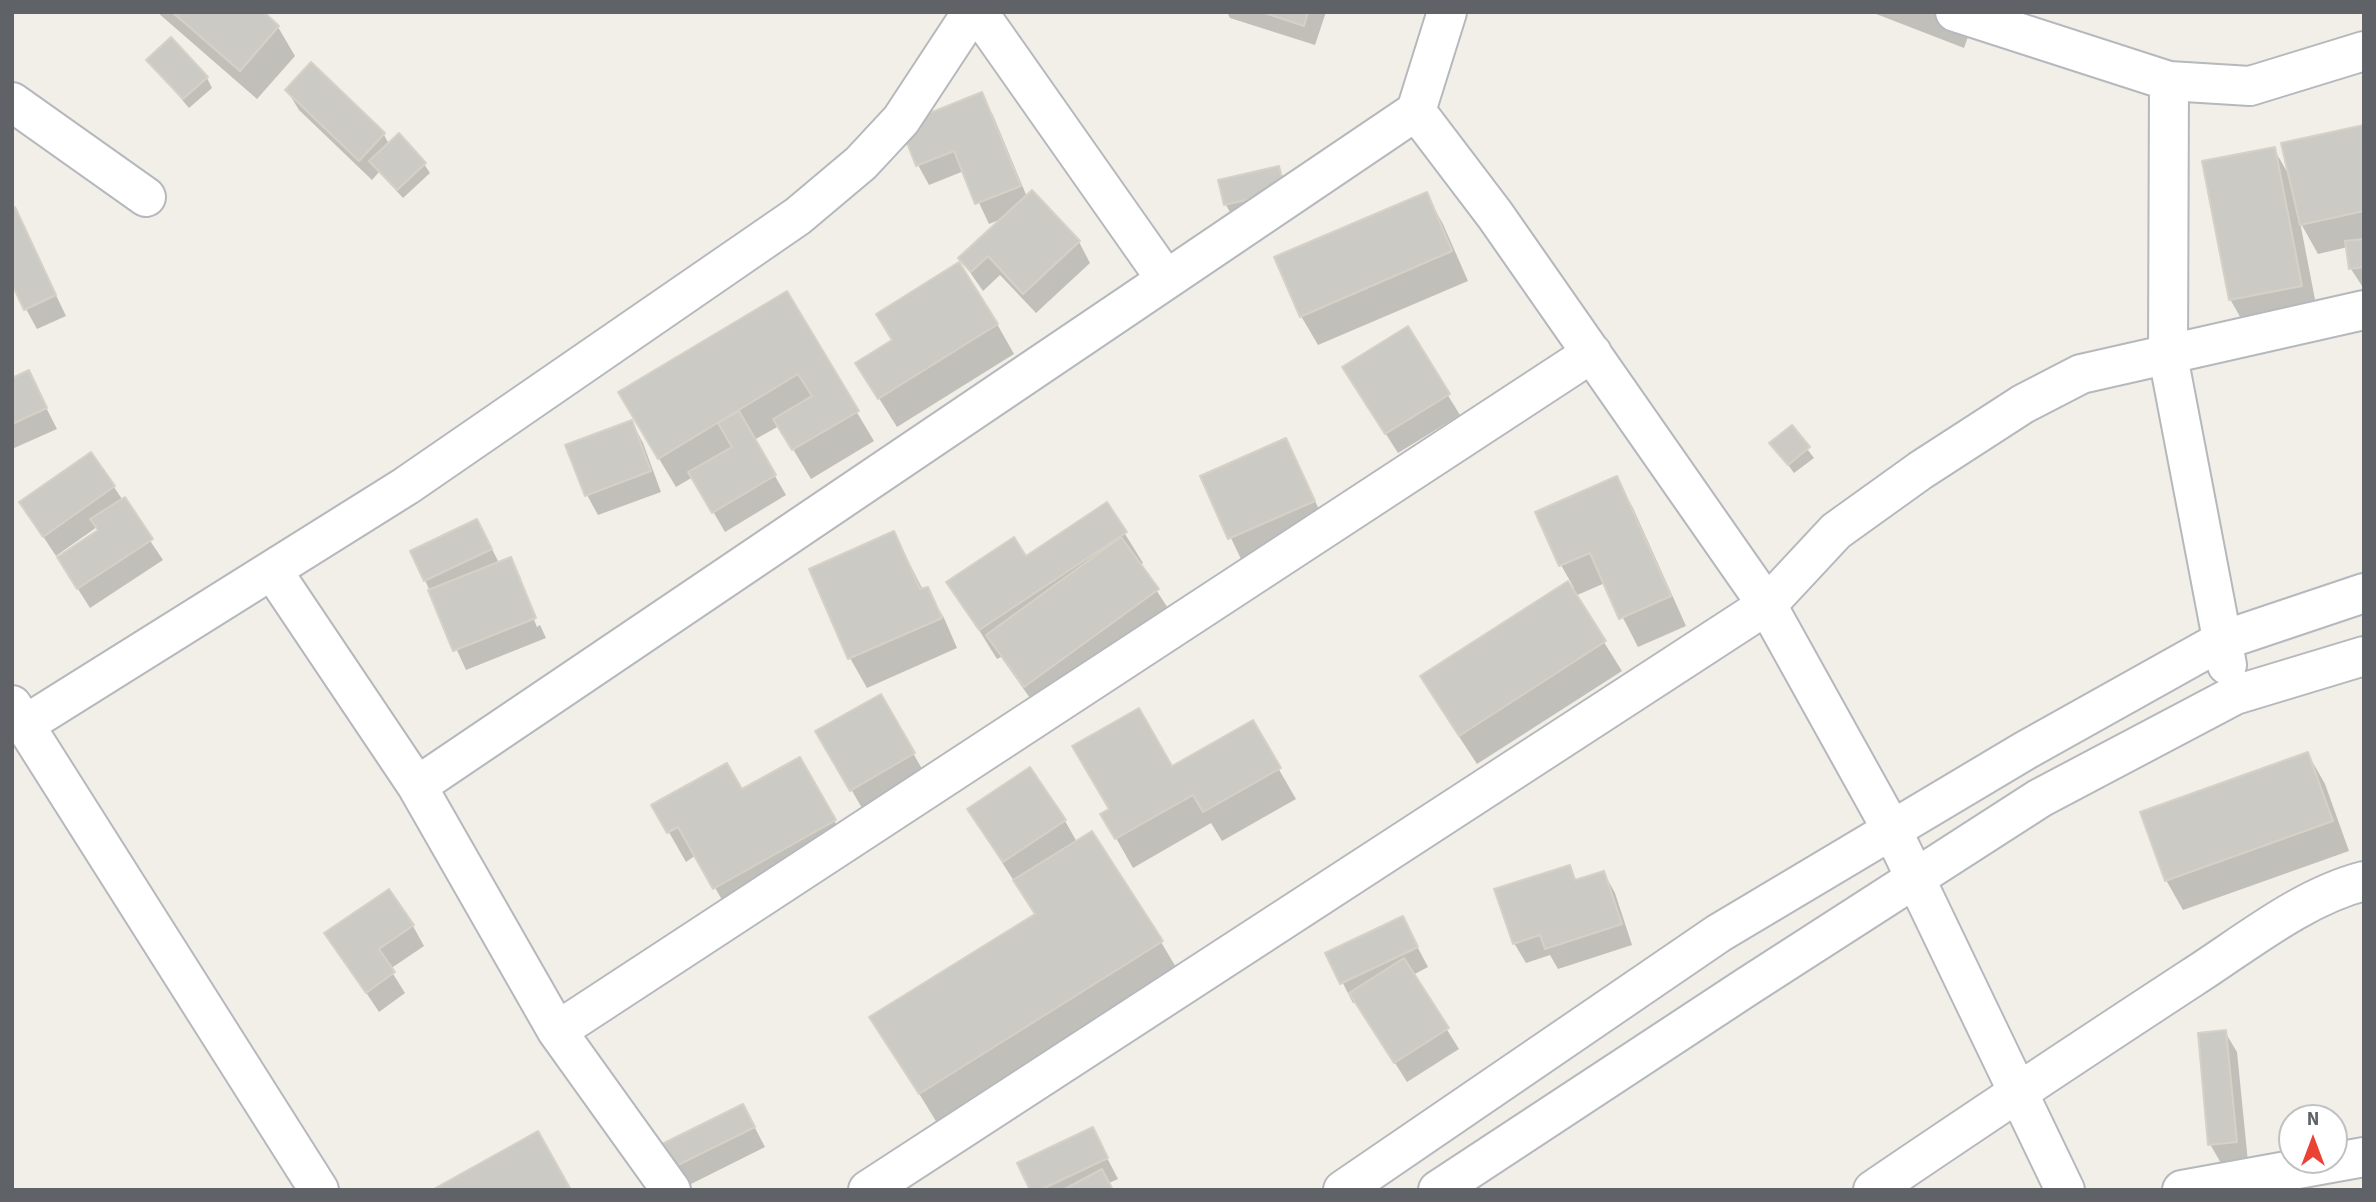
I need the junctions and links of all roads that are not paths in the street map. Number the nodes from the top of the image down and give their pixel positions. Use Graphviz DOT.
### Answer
graph roads {
  1 [pos="972,12"];
  2 [pos="978,12"];
  3 [pos="1447,12"];
  4 [pos="1955,12"];
  5 [pos="2364,51"];
  6 [pos="2169,81"];
  7 [pos="12,102"];
  8 [pos="1416,111"];
  9 [pos="146,197"];
  10 [pos="1165,278"];
  11 [pos="2364,310"];
  12 [pos="1592,354"];
  13 [pos="2168,356"];
  14 [pos="272,570"];
  15 [pos="2364,593"];
  16 [pos="1767,606"];
  17 [pos="2221,641"];
  18 [pos="2364,656"];
  19 [pos="2235,695"];
  20 [pos="19,715"];
  21 [pos="417,786"];
  22 [pos="1892,830"];
  23 [pos="1916,878"];
  24 [pos="2364,881"];
  25 [pos="557,1031"];
  26 [pos="2017,1092"];
  27 [pos="1464,1107"];
  28 [pos="1498,1150"];
  29 [pos="2364,1157"];
  30 [pos="319,1190"];
  31 [pos="671,1190"];
  32 [pos="868,1190"];
  33 [pos="1343,1190"];
  34 [pos="1438,1190"];
  35 [pos="1873,1190"];
  36 [pos="2064,1190"];
  37 [pos="2182,1190"];
  1 -- 14 [label="street"];
  2 -- 10 [label="street"];
  3 -- 8 [label="street"];
  4 -- 6 [label="street"];
  5 -- 6 [label="street"];
  6 -- 13 [label="street"];
  7 -- 9 [label="street"];
  8 -- 10 [label="street"];
  8 -- 12 [label="street"];
  10 -- 21 [label="street"];
  11 -- 13 [label="street"];
  12 -- 16 [label="street"];
  12 -- 25 [label="street"];
  13 -- 16 [label="street"];
  13 -- 17 [label="street"];
  14 -- 20 [label="street"];
  14 -- 21 [label="street"];
  15 -- 17 [label="street"];
  16 -- 22 [label="street"];
  16 -- 32 [label="street"];
  17 -- 19 [label="street"];
  17 -- 22 [label="street"];
  18 -- 19 [label="street"];
  19 -- 23 [label="street"];
  20 -- 30 [label="street"];
  21 -- 25 [label="street"];
  22 -- 23 [label="street"];
  22 -- 27 [label="street"];
  23 -- 26 [label="street"];
  23 -- 28 [label="street"];
  24 -- 26 [label="street"];
  25 -- 31 [label="street"];
  26 -- 35 [label="street"];
  26 -- 36 [label="street"];
  27 -- 28 [label="street"];
  27 -- 33 [label="street"];
  28 -- 34 [label="street"];
  29 -- 37 [label="street"];
}
